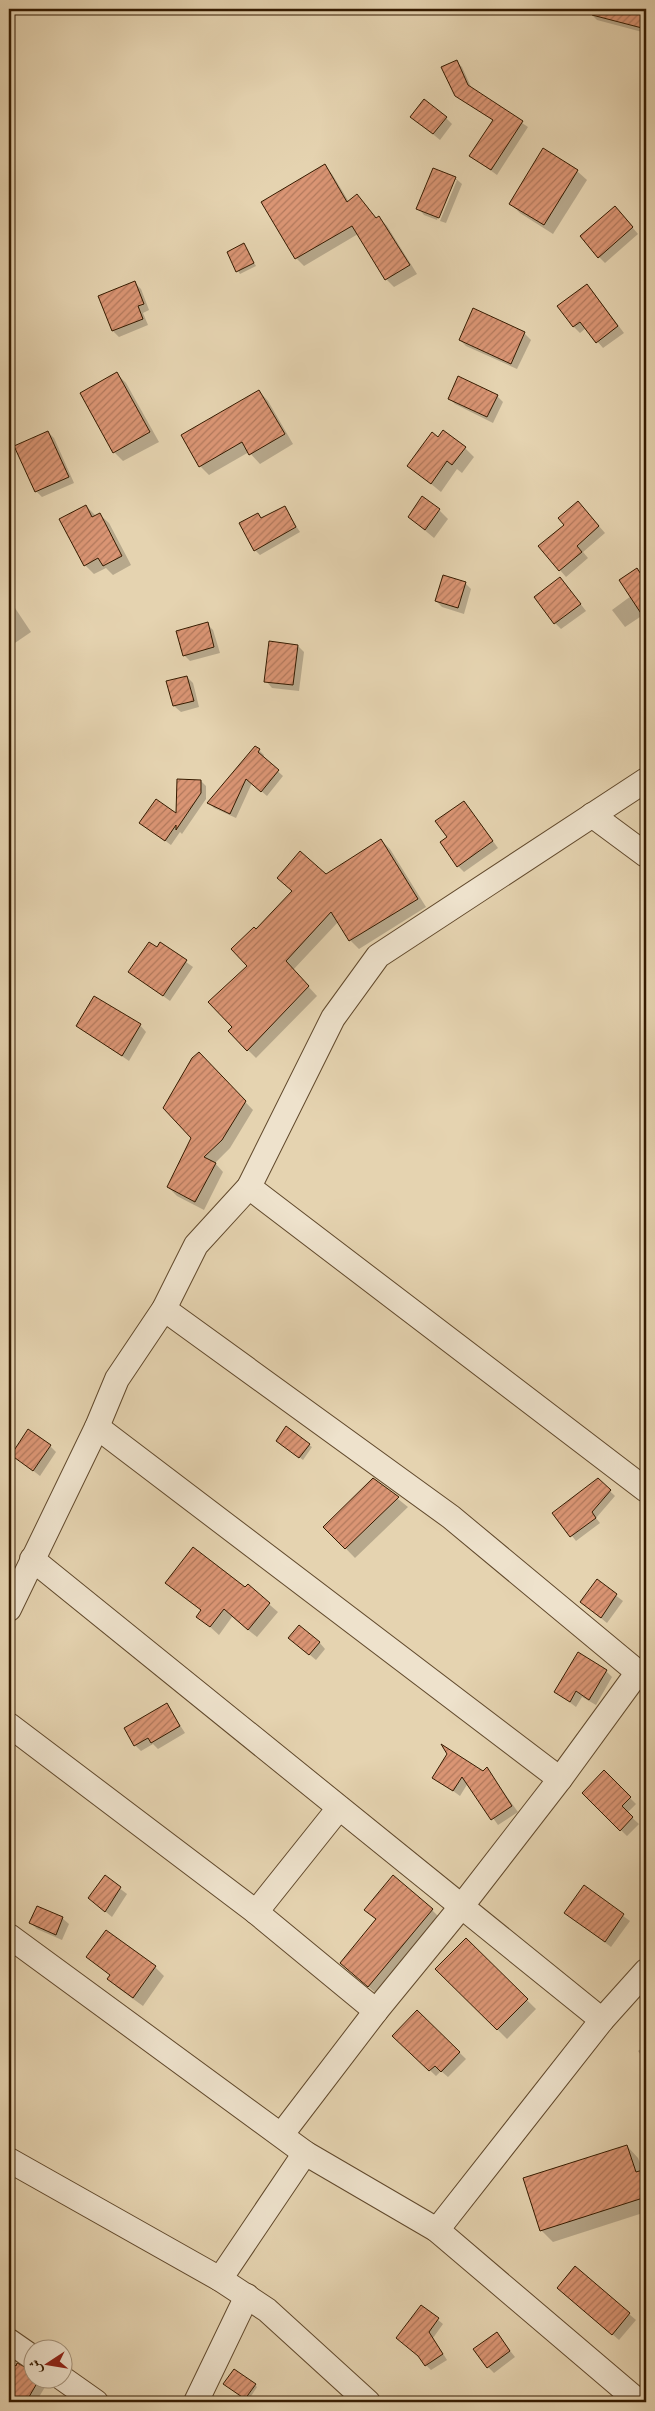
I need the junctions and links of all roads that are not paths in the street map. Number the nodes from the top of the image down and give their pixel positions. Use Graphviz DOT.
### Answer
graph roads {
  1 [pos="646,780"];
  2 [pos="592,815"];
  3 [pos="646,855"];
  4 [pos="249,1187"];
  5 [pos="164,1309"];
  6 [pos="97,1427"];
  7 [pos="646,1490"];
  8 [pos="32,1560"];
  9 [pos="9,1609"];
  10 [pos="642,1676"];
  11 [pos="9,1725"];
  12 [pos="560,1779"];
  13 [pos="339,1808"];
  14 [pos="462,1906"];
  15 [pos="256,1912"];
  16 [pos="9,1936"];
  17 [pos="646,1971"];
  18 [pos="376,2011"];
  19 [pos="602,2020"];
  20 [pos="282,2134"];
  21 [pos="305,2153"];
  22 [pos="9,2160"];
  23 [pos="438,2230"];
  24 [pos="220,2279"];
  25 [pos="246,2296"];
  26 [pos="9,2341"];
  27 [pos="22,2351"];
  28 [pos="72,2385"];
  29 [pos="96,2402"];
  30 [pos="196,2402"];
  31 [pos="368,2402"];
  32 [pos="639,2402"];
  1 -- 2 [label="street"];
  2 -- 3 [label="street"];
  2 -- 4 [label="street"];
  4 -- 5 [label="street"];
  4 -- 7 [label="street"];
  5 -- 6 [label="street"];
  5 -- 10 [label="street"];
  6 -- 8 [label="street"];
  6 -- 12 [label="street"];
  8 -- 9 [label="street"];
  8 -- 13 [label="street"];
  10 -- 12 [label="street"];
  11 -- 15 [label="street"];
  12 -- 14 [label="street"];
  13 -- 14 [label="street"];
  13 -- 15 [label="street"];
  14 -- 18 [label="street"];
  14 -- 19 [label="street"];
  15 -- 18 [label="street"];
  16 -- 20 [label="street"];
  17 -- 19 [label="street"];
  18 -- 20 [label="street"];
  19 -- 23 [label="street"];
  20 -- 21 [label="street"];
  21 -- 23 [label="street"];
  21 -- 24 [label="street"];
  22 -- 24 [label="street"];
  23 -- 32 [label="street"];
  24 -- 25 [label="street"];
  25 -- 30 [label="street"];
  25 -- 31 [label="street"];
  26 -- 27 [label="street"];
  28 -- 29 [label="street"];
}
